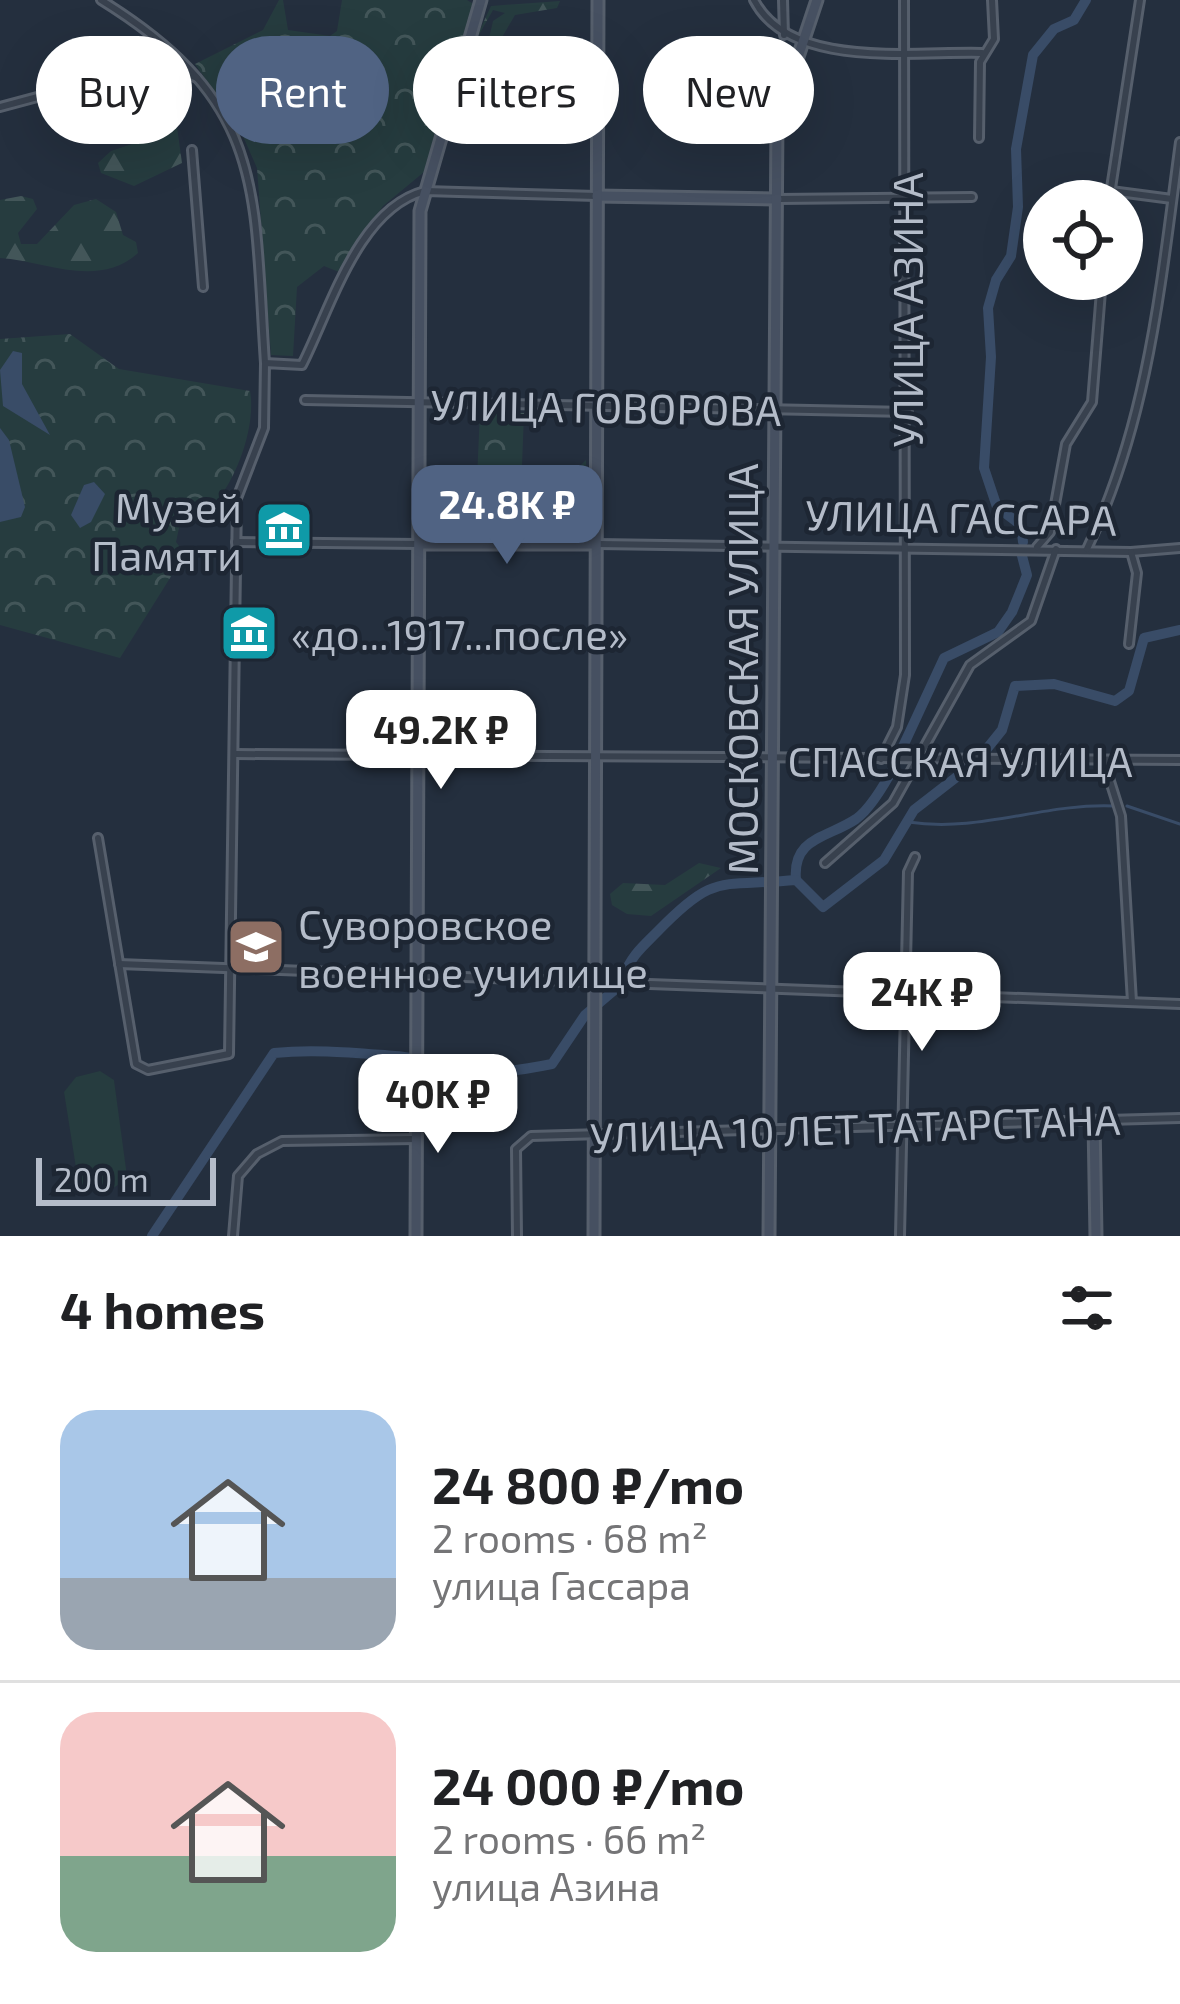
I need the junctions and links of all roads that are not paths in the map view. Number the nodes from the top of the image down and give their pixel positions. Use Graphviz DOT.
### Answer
graph roads {
  1 [pos="101,0"];
  2 [pos="481,0"];
  3 [pos="598,0"];
  4 [pos="754,0"];
  5 [pos="784,0"];
  6 [pos="817,0"];
  7 [pos="904,0"];
  8 [pos="992,0"];
  9 [pos="1139,0"];
  10 [pos="784,35"];
  11 [pos="805,36"];
  12 [pos="814,45"];
  13 [pos="904,51"];
  14 [pos="982,52"];
  15 [pos="196,78"];
  16 [pos="0,107"];
  17 [pos="979,138"];
  18 [pos="1180,142"];
  19 [pos="779,144"];
  20 [pos="192,151"];
  21 [pos="1112,180"];
  22 [pos="425,191"];
  23 [pos="597,196"];
  24 [pos="972,196"];
  25 [pos="906,197"];
  26 [pos="1143,197"];
  27 [pos="777,200"];
  28 [pos="1174,203"];
  29 [pos="202,287"];
  30 [pos="1100,300"];
  31 [pos="266,363"];
  32 [pos="305,400"];
  33 [pos="417,404"];
  34 [pos="596,406"];
  35 [pos="776,409"];
  36 [pos="908,412"];
  37 [pos="236,542"];
  38 [pos="420,544"];
  39 [pos="594,544"];
  40 [pos="774,547"];
  41 [pos="1037,547"];
  42 [pos="1180,548"];
  43 [pos="906,549"];
  44 [pos="1056,549"];
  45 [pos="1087,549"];
  46 [pos="1131,552"];
  47 [pos="1129,644"];
  48 [pos="236,754"];
  49 [pos="418,757"];
  50 [pos="595,758"];
  51 [pos="881,758"];
  52 [pos="1103,759"];
  53 [pos="772,760"];
  54 [pos="1180,760"];
  55 [pos="918,761"];
  56 [pos="98,838"];
  57 [pos="915,857"];
  58 [pos="825,862"];
  59 [pos="119,964"];
  60 [pos="231,970"];
  61 [pos="418,973"];
  62 [pos="595,981"];
  63 [pos="771,988"];
  64 [pos="902,994"];
  65 [pos="1132,1002"];
  66 [pos="1180,1004"];
  67 [pos="1180,1118"];
  68 [pos="1094,1120"];
  69 [pos="899,1126"];
  70 [pos="770,1130"];
  71 [pos="595,1134"];
  72 [pos="416,1139"];
  73 [pos="233,1236"];
  74 [pos="416,1236"];
  75 [pos="517,1236"];
  76 [pos="594,1236"];
  77 [pos="769,1236"];
  78 [pos="900,1236"];
  79 [pos="1096,1236"];
  1 -- 15 [label="street"];
  2 -- 22 [label="main road"];
  3 -- 23 [label="main road"];
  4 -- 10 [label="street"];
  5 -- 10 [label="street"];
  6 -- 11 [label="main road, МОСКОВСКАЯ УЛИЦА"];
  7 -- 13 [label="street, УЛИЦА АЗИНА"];
  8 -- 14 [label="street"];
  9 -- 21 [label="street"];
  12 -- 13 [label="street"];
  13 -- 14 [label="street"];
  13 -- 25 [label="street, УЛИЦА АЗИНА"];
  14 -- 17 [label="street"];
  15 -- 16 [label="street"];
  15 -- 31 [label="street"];
  18 -- 28 [label="street"];
  19 -- 27 [label="main road, МОСКОВСКАЯ УЛИЦА"];
  20 -- 29 [label="street"];
  22 -- 23 [label="street"];
  22 -- 31 [label="street"];
  22 -- 33 [label="main road"];
  23 -- 27 [label="main road"];
  23 -- 34 [label="main road"];
  24 -- 25 [label="street"];
  25 -- 27 [label="street"];
  25 -- 36 [label="street, УЛИЦА АЗИНА"];
  26 -- 28 [label="street"];
  27 -- 35 [label="main road, МОСКОВСКАЯ УЛИЦА"];
  28 -- 45 [label="street"];
  30 -- 41 [label="street"];
  31 -- 37 [label="street"];
  32 -- 33 [label="street, УЛИЦА ГОВОРОВА"];
  33 -- 34 [label="street, УЛИЦА ГОВОРОВА"];
  33 -- 38 [label="main road"];
  34 -- 35 [label="street, УЛИЦА ГОВОРОВА"];
  34 -- 39 [label="main road"];
  35 -- 36 [label="street, УЛИЦА ГОВОРОВА"];
  35 -- 40 [label="main road, МОСКОВСКАЯ УЛИЦА"];
  36 -- 43 [label="street, УЛИЦА АЗИНА"];
  37 -- 38 [label="street, УЛИЦА ГАССАРА"];
  37 -- 48 [label="street"];
  38 -- 39 [label="main road, УЛИЦА ГАССАРА"];
  38 -- 49 [label="main road"];
  39 -- 40 [label="street, УЛИЦА ГАССАРА"];
  39 -- 50 [label="main road"];
  40 -- 43 [label="street, УЛИЦА ГАССАРА"];
  40 -- 53 [label="main road, МОСКОВСКАЯ УЛИЦА"];
  41 -- 43 [label="street, УЛИЦА ГАССАРА"];
  41 -- 44 [label="street, УЛИЦА ГАССАРА"];
  42 -- 46 [label="street, УЛИЦА ГАССАРА"];
  43 -- 51 [label="street, УЛИЦА АЗИНА"];
  44 -- 45 [label="street, УЛИЦА ГАССАРА"];
  44 -- 55 [label="street"];
  45 -- 46 [label="street, УЛИЦА ГАССАРА"];
  46 -- 47 [label="street"];
  48 -- 49 [label="street, СПАССКАЯ УЛИЦА"];
  48 -- 60 [label="street"];
  49 -- 50 [label="street, СПАССКАЯ УЛИЦА"];
  49 -- 61 [label="main road"];
  50 -- 53 [label="street, СПАССКАЯ УЛИЦА"];
  50 -- 62 [label="main road"];
  51 -- 53 [label="street, СПАССКАЯ УЛИЦА"];
  51 -- 55 [label="street, СПАССКАЯ УЛИЦА"];
  52 -- 54 [label="street, СПАССКАЯ УЛИЦА"];
  52 -- 55 [label="street, СПАССКАЯ УЛИЦА"];
  52 -- 65 [label="street"];
  53 -- 63 [label="main road, МОСКОВСКАЯ УЛИЦА"];
  55 -- 58 [label="street"];
  56 -- 59 [label="street"];
  57 -- 64 [label="street"];
  59 -- 60 [label="street"];
  59 -- 60 [label="street"];
  60 -- 61 [label="street"];
  61 -- 62 [label="street"];
  61 -- 72 [label="main road"];
  62 -- 63 [label="street"];
  62 -- 71 [label="main road"];
  63 -- 64 [label="street"];
  63 -- 70 [label="main road, МОСКОВСКАЯ УЛИЦА"];
  64 -- 65 [label="street"];
  64 -- 69 [label="street"];
  65 -- 66 [label="street"];
  67 -- 68 [label="street, УЛИЦА 10 ЛЕТ ТАТАРСТАНА"];
  68 -- 69 [label="street, УЛИЦА 10 ЛЕТ ТАТАРСТАНА"];
  68 -- 79 [label="main road"];
  69 -- 70 [label="street, УЛИЦА 10 ЛЕТ ТАТАРСТАНА"];
  69 -- 78 [label="street"];
  70 -- 71 [label="street, УЛИЦА 10 ЛЕТ ТАТАРСТАНА"];
  70 -- 77 [label="main road, МОСКОВСКАЯ УЛИЦА"];
  71 -- 75 [label="street, УЛИЦА 10 ЛЕТ ТАТАРСТАНА"];
  71 -- 76 [label="main road"];
  72 -- 73 [label="street"];
  72 -- 74 [label="main road"];
}
